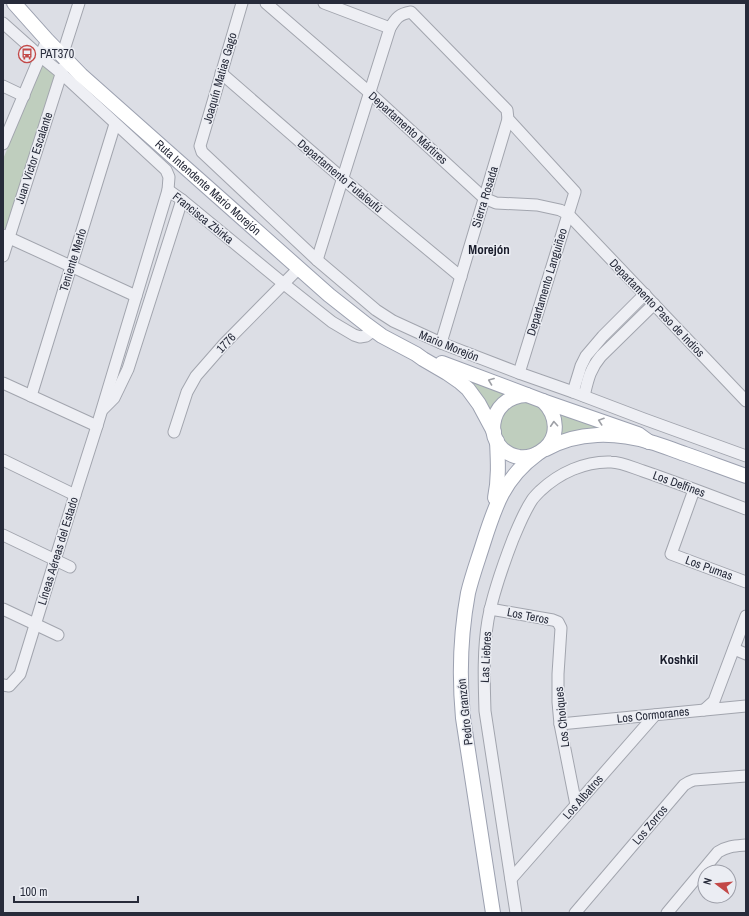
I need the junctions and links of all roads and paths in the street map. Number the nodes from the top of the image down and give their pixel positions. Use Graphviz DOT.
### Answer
graph roads {
  1 [pos="79,3"];
  2 [pos="242,3"];
  3 [pos="266,3"];
  4 [pos="324,3"];
  5 [pos="15,4"];
  6 [pos="3,23"];
  7 [pos="390,28"];
  8 [pos="47,40"];
  9 [pos="40,56"];
  10 [pos="64,58"];
  11 [pos="61,73"];
  12 [pos="221,73"];
  13 [pos="3,86"];
  14 [pos="370,93"];
  15 [pos="24,96"];
  16 [pos="508,120"];
  17 [pos="115,124"];
  18 [pos="3,144"];
  19 [pos="202,152"];
  20 [pos="343,179"];
  21 [pos="168,190"];
  22 [pos="484,198"];
  23 [pos="182,200"];
  24 [pos="568,214"];
  25 [pos="6,236"];
  26 [pos="3,256"];
  27 [pos="317,260"];
  28 [pos="71,266"];
  29 [pos="299,268"];
  30 [pos="461,277"];
  31 [pos="284,284"];
  32 [pos="645,294"];
  33 [pos="136,296"];
  34 [pos="654,304"];
  35 [pos="374,330"];
  36 [pos="441,343"];
  37 [pos="416,354"];
  38 [pos="518,373"];
  39 [pos="3,383"];
  40 [pos="578,394"];
  41 [pos="527,395"];
  42 [pos="31,396"];
  43 [pos="542,401"];
  44 [pos="746,401"];
  45 [pos="101,412"];
  46 [pos="644,419"];
  47 [pos="97,426"];
  48 [pos="174,432"];
  49 [pos="496,437"];
  50 [pos="641,438"];
  51 [pos="541,451"];
  52 [pos="746,456"];
  53 [pos="3,460"];
  54 [pos="612,462"];
  55 [pos="746,476"];
  56 [pos="694,490"];
  57 [pos="75,495"];
  58 [pos="746,509"];
  59 [pos="492,514"];
  60 [pos="3,535"];
  61 [pos="55,559"];
  62 [pos="70,567"];
  63 [pos="746,582"];
  64 [pos="3,609"];
  65 [pos="490,609"];
  66 [pos="746,616"];
  67 [pos="36,624"];
  68 [pos="562,628"];
  69 [pos="58,635"];
  70 [pos="734,649"];
  71 [pos="746,654"];
  72 [pos="6,686"];
  73 [pos="746,706"];
  74 [pos="704,710"];
  75 [pos="655,715"];
  76 [pos="560,724"];
  77 [pos="746,776"];
  78 [pos="576,805"];
  79 [pos="746,845"];
  80 [pos="511,879"];
  81 [pos="493,913"];
  82 [pos="516,913"];
  83 [pos="576,913"];
  84 [pos="666,913"];
  1 -- 10 [label="street, Juan Víctor Escalante"];
  2 -- 12 [label="street, Joaquín Matias Gago"];
  3 -- 14 [label="street, Departamento Mártires"];
  4 -- 7 [label="street"];
  5 -- 8 [label="main road, Ruta Intendente Mario Morejón"];
  6 -- 9 [label="street, Francisca Zbirka"];
  7 -- 14 [label="street"];
  7 -- 16 [label="street"];
  8 -- 9 [label="street"];
  8 -- 10 [label="main road, Ruta Intendente Mario Morejón"];
  9 -- 11 [label="street, Francisca Zbirka"];
  9 -- 15 [label="street"];
  10 -- 11 [label="street, Juan Víctor Escalante"];
  10 -- 29 [label="main road, Ruta Intendente Mario Morejón"];
  11 -- 17 [label="street, Francisca Zbirka"];
  11 -- 25 [label="street, Juan Víctor Escalante"];
  12 -- 19 [label="street, Joaquín Matias Gago"];
  12 -- 20 [label="street, Departamento Futaleufú"];
  13 -- 15 [label="street"];
  14 -- 20 [label="street"];
  14 -- 22 [label="street, Departamento Mártires"];
  15 -- 18 [label="street"];
  16 -- 22 [label="street, Sierra Rosada"];
  16 -- 24 [label="street, Departamento Languiñeo"];
  17 -- 21 [label="street, Francisca Zbirka"];
  17 -- 28 [label="street, Teniente Merlo"];
  19 -- 27 [label="street, Mario Morejón"];
  20 -- 27 [label="street"];
  20 -- 30 [label="street, Departamento Futaleufú"];
  21 -- 23 [label="street, Francisca Zbirka"];
  21 -- 33 [label="street, Líneas Aéreas del Estado"];
  22 -- 24 [label="street, Departamento Mártires"];
  22 -- 30 [label="street, Sierra Rosada"];
  23 -- 31 [label="street, Francisca Zbirka"];
  23 -- 45 [label="street, Líneas Aéreas del Estado"];
  24 -- 32 [label="street, Departamento Paso de Indios"];
  24 -- 38 [label="street, Departamento Languiñeo"];
  25 -- 26 [label="street, Juan Víctor Escalante"];
  25 -- 28 [label="street"];
  27 -- 36 [label="street, Mario Morejón"];
  28 -- 33 [label="street"];
  28 -- 42 [label="street, Teniente Merlo"];
  29 -- 31 [label="street, 1776"];
  29 -- 35 [label="main road, Ruta Intendente Mario Morejón"];
  30 -- 36 [label="street, Sierra Rosada"];
  31 -- 35 [label="street, Francisca Zbirka"];
  31 -- 48 [label="street, 1776"];
  32 -- 34 [label="street, Departamento Paso de Indios"];
  32 -- 40 [label="street"];
  33 -- 45 [label="street, Líneas Aéreas del Estado"];
  34 -- 40 [label="street"];
  34 -- 44 [label="street, Departamento Paso de Indios"];
  35 -- 37 [label="main road, Ruta Intendente Mario Morejón"];
  36 -- 38 [label="street, Mario Morejón"];
  41 -- 37 [label="main road, Ruta Intendente Mario Morejón, one-way"];
  37 -- 49 [label="main road, Ruta Intendente Mario Morejón"];
  38 -- 40 [label="street, Mario Morejón"];
  39 -- 42 [label="street"];
  40 -- 46 [label="street, Mario Morejón"];
  41 -- 43 [label="main road"];
  41 -- 49 [label="main road"];
  42 -- 47 [label="street"];
  50 -- 43 [label="main road, one-way"];
  51 -- 43 [label="main road, one-way"];
  45 -- 47 [label="street, Líneas Aéreas del Estado"];
  46 -- 50 [label="street"];
  46 -- 52 [label="street, Mario Morejón"];
  47 -- 57 [label="street, Líneas Aéreas del Estado"];
  49 -- 51 [label="main road"];
  49 -- 59 [label="main road, Pedro Granzón"];
  50 -- 51 [label="main road"];
  50 -- 55 [label="main road"];
  51 -- 59 [label="main road, Pedro Granzón"];
  53 -- 57 [label="street"];
  54 -- 56 [label="street, Los Delfines"];
  54 -- 65 [label="street, Las Liebres"];
  56 -- 58 [label="street, Los Delfines"];
  56 -- 63 [label="street, Los Pumas"];
  57 -- 61 [label="street, Líneas Aéreas del Estado"];
  59 -- 81 [label="main road, Pedro Granzón"];
  60 -- 61 [label="street"];
  61 -- 62 [label="street"];
  61 -- 67 [label="street, Líneas Aéreas del Estado"];
  64 -- 67 [label="street"];
  65 -- 68 [label="street, Los Teros"];
  65 -- 80 [label="street, Las Liebres"];
  66 -- 70 [label="street"];
  67 -- 69 [label="street"];
  67 -- 72 [label="street, Líneas Aéreas del Estado"];
  68 -- 76 [label="street, Los Choiques"];
  70 -- 71 [label="street"];
  70 -- 74 [label="street"];
  73 -- 74 [label="street, Los Cormoranes"];
  74 -- 75 [label="street, Los Cormoranes"];
  75 -- 76 [label="street, Los Cormoranes"];
  75 -- 78 [label="street, Los Albatros"];
  76 -- 78 [label="street, Los Choiques"];
  77 -- 83 [label="street, Los Zorros"];
  78 -- 80 [label="street, Los Albatros"];
  79 -- 84 [label="street"];
  80 -- 82 [label="street, Las Liebres"];
}
